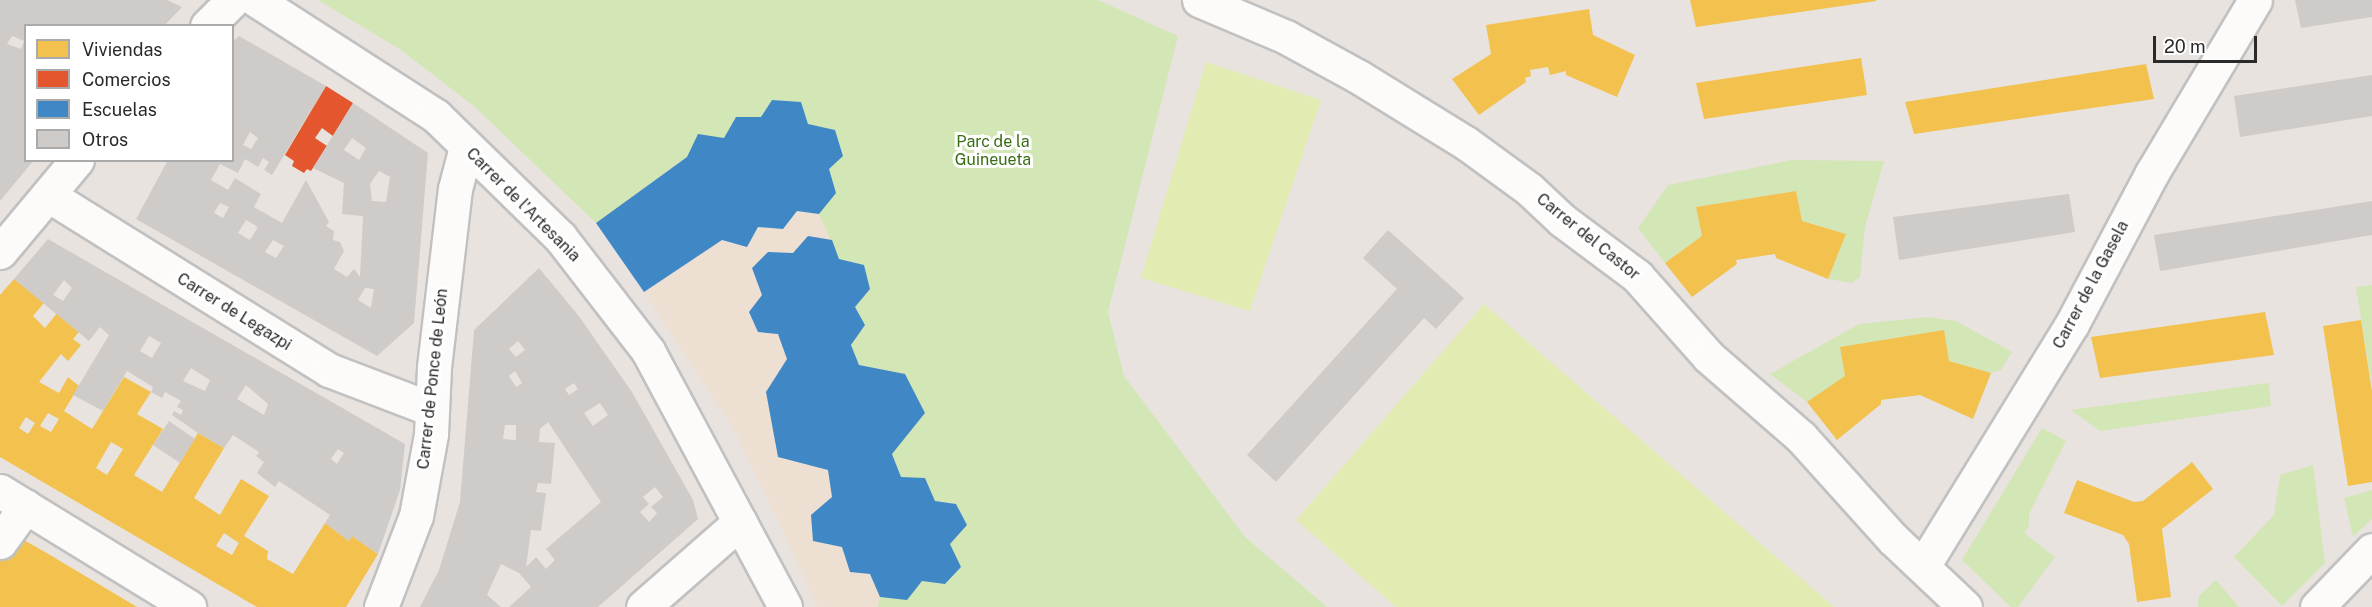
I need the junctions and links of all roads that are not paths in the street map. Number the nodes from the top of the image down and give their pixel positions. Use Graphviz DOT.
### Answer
graph roads {
  1 [pos="233,0"];
  2 [pos="256,0"];
  3 [pos="1199,0"];
  4 [pos="2255,0"];
  5 [pos="209,24"];
  6 [pos="466,147"];
  7 [pos="75,162"];
  8 [pos="48,195"];
  9 [pos="0,252"];
  10 [pos="431,409"];
  11 [pos="13,498"];
  12 [pos="740,522"];
  13 [pos="0,542"];
  14 [pos="2372,550"];
  15 [pos="1923,566"];
  16 [pos="189,607"];
  17 [pos="381,607"];
  18 [pos="643,607"];
  19 [pos="785,607"];
  20 [pos="1965,607"];
  21 [pos="2317,607"];
  1 -- 5 [label="street"];
  2 -- 6 [label="street, Carrer de l'Artesania"];
  3 -- 15 [label="street, Carrer del Castor"];
  4 -- 15 [label="street, Carrer de la Gasela"];
  6 -- 10 [label="street, Carrer de Ponce de León"];
  6 -- 12 [label="street, Carrer de l'Artesania"];
  7 -- 8 [label="street"];
  8 -- 9 [label="street"];
  8 -- 10 [label="street, Carrer de Legazpi"];
  10 -- 17 [label="street, Carrer de Ponce de León"];
  11 -- 13 [label="street"];
  11 -- 16 [label="street"];
  12 -- 18 [label="street"];
  12 -- 19 [label="street, Carrer de l'Artesania"];
  14 -- 21 [label="street"];
  15 -- 20 [label="street, Carrer del Castor"];
}
